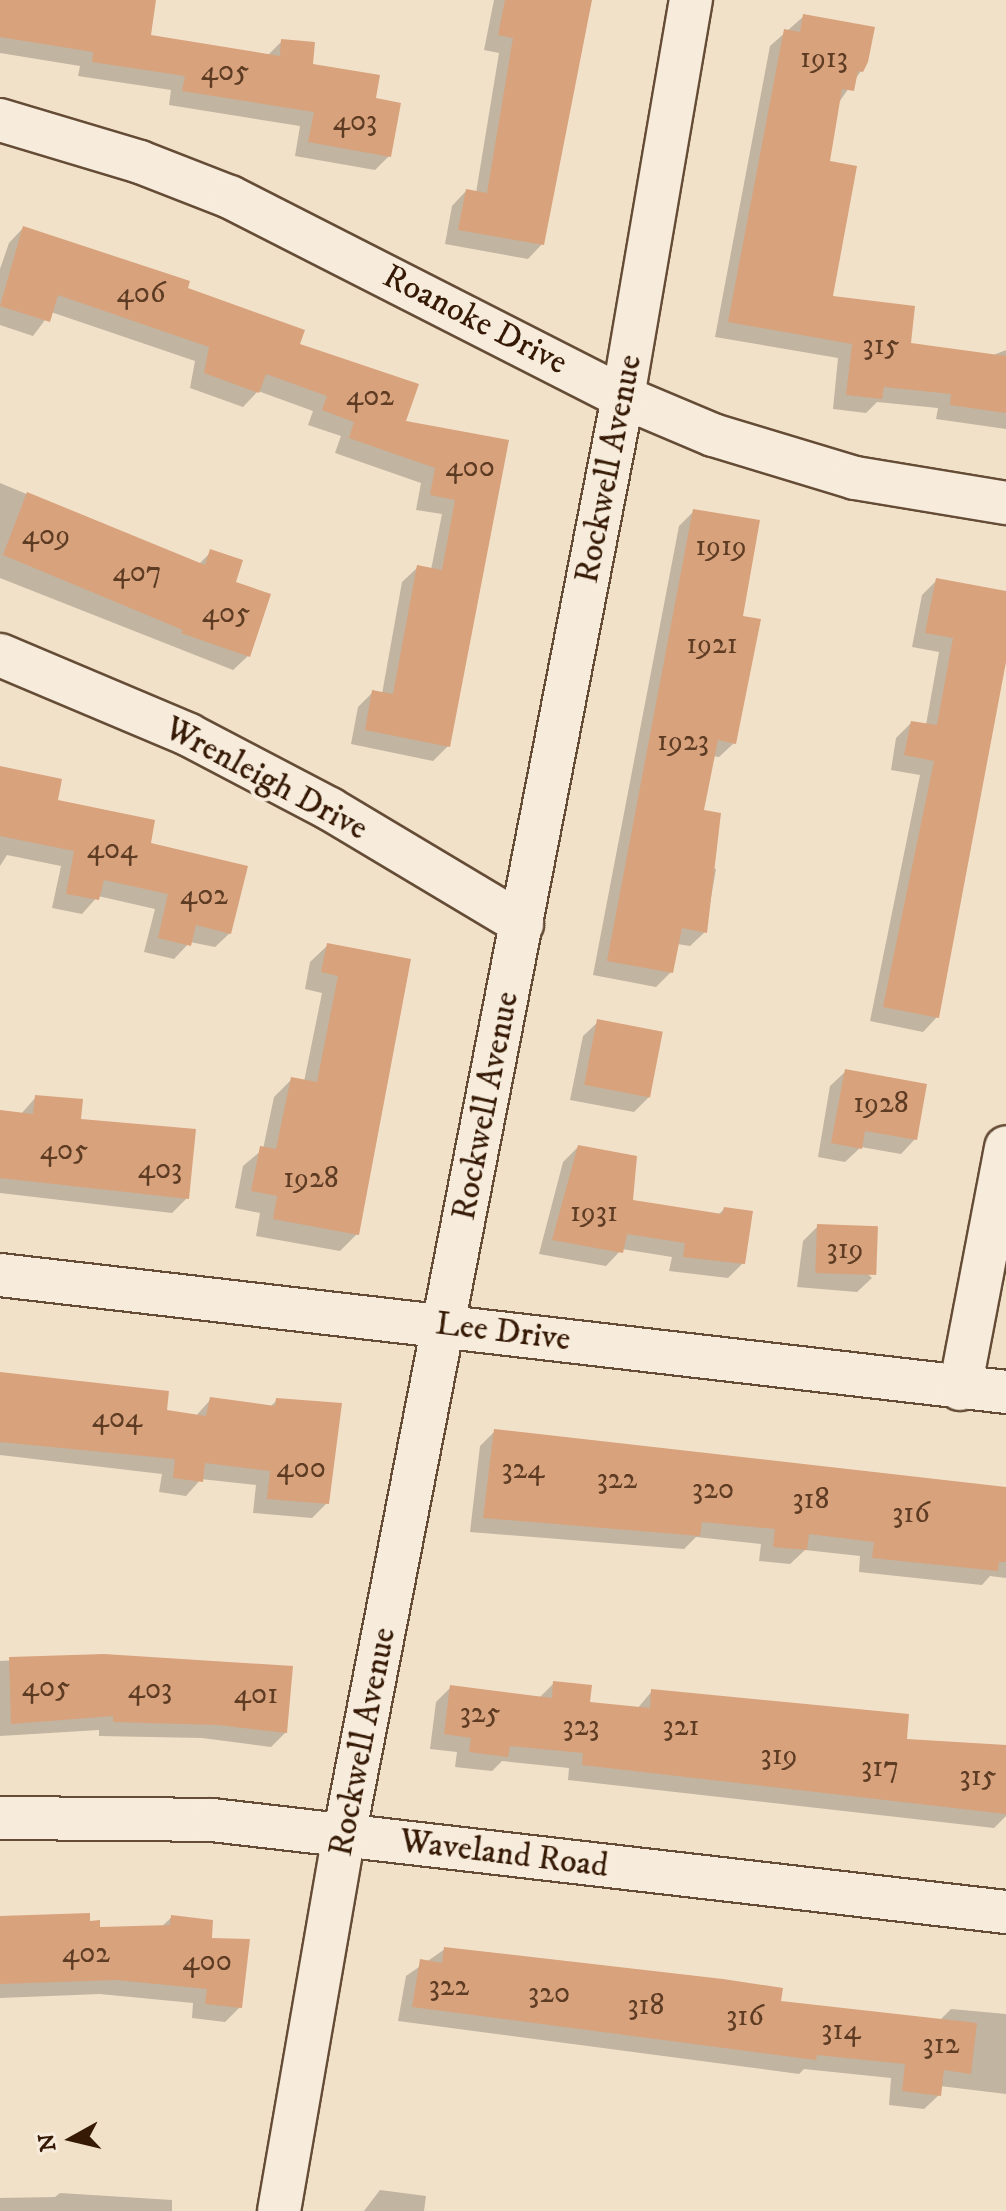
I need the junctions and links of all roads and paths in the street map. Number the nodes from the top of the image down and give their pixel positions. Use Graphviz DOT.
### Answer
graph roads {
  1 [pos="691,0"];
  2 [pos="0,120"];
  3 [pos="623,397"];
  4 [pos="1006,503"];
  5 [pos="0,655"];
  6 [pos="522,924"];
  7 [pos="1006,1147"];
  8 [pos="0,1275"];
  9 [pos="443,1324"];
  10 [pos="960,1389"];
  11 [pos="1006,1392"];
  12 [pos="0,1818"];
  13 [pos="344,1836"];
  14 [pos="1006,1912"];
  15 [pos="279,2211"];
  1 -- 3 [label="street, Rockwell Avenue"];
  2 -- 3 [label="street, Roanoke Drive"];
  3 -- 4 [label="street, Roanoke Drive"];
  3 -- 6 [label="street, Rockwell Avenue"];
  5 -- 6 [label="street, Wrenleigh Drive"];
  6 -- 9 [label="street, Rockwell Avenue"];
  7 -- 10 [label="street"];
  8 -- 9 [label="street, Lee Drive"];
  9 -- 10 [label="street, Lee Drive"];
  9 -- 13 [label="street, Rockwell Avenue"];
  10 -- 11 [label="street, Lee Drive"];
  12 -- 13 [label="street, Waveland Road"];
  13 -- 14 [label="street, Waveland Road"];
  13 -- 15 [label="street, Rockwell Avenue"];
}
